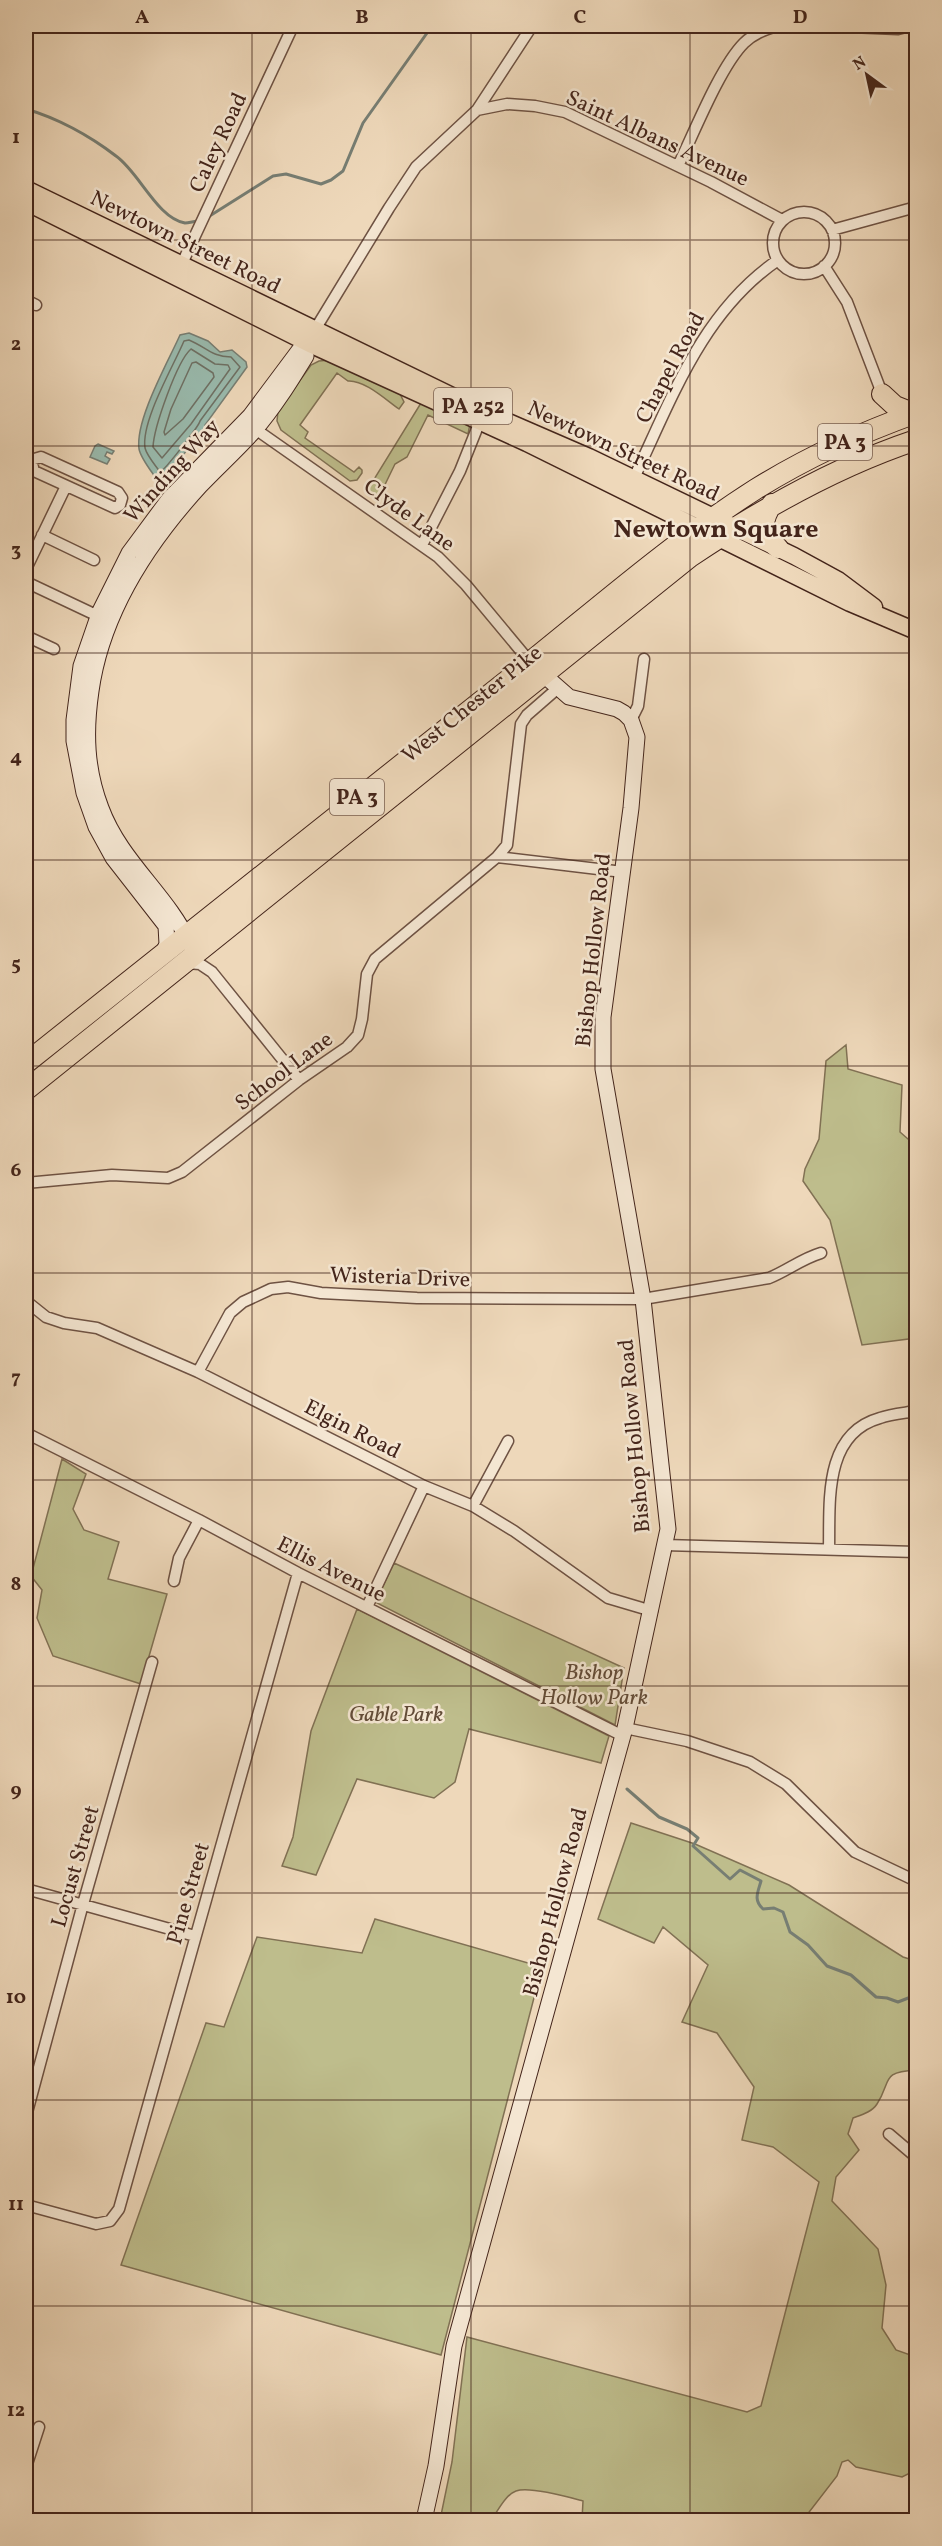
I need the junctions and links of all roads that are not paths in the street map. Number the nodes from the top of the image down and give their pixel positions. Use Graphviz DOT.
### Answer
graph roads {
  1 [pos="293,26"];
  2 [pos="532,26"];
  3 [pos="776,26"];
  4 [pos="826,26"];
  5 [pos="910,26"];
  6 [pos="477,110"];
  7 [pos="678,166"];
  8 [pos="26,189"];
  9 [pos="26,202"];
  10 [pos="916,207"];
  11 [pos="782,220"];
  12 [pos="832,230"];
  13 [pos="778,260"];
  14 [pos="824,266"];
  15 [pos="178,270"];
  16 [pos="26,300"];
  17 [pos="36,305"];
  18 [pos="311,338"];
  19 [pos="882,394"];
  20 [pos="916,414"];
  21 [pos="480,422"];
  22 [pos="250,426"];
  23 [pos="894,435"];
  24 [pos="916,440"];
  25 [pos="633,478"];
  26 [pos="66,486"];
  27 [pos="772,504"];
  28 [pos="707,522"];
  29 [pos="727,532"];
  30 [pos="42,536"];
  31 [pos="422,544"];
  32 [pos="778,548"];
  33 [pos="93,560"];
  34 [pos="26,569"];
  35 [pos="26,582"];
  36 [pos="99,616"];
  37 [pos="886,616"];
  38 [pos="916,632"];
  39 [pos="26,636"];
  40 [pos="54,650"];
  41 [pos="644,659"];
  42 [pos="544,675"];
  43 [pos="631,720"];
  44 [pos="496,858"];
  45 [pos="623,872"];
  46 [pos="186,934"];
  47 [pos="211,941"];
  48 [pos="163,953"];
  49 [pos="189,959"];
  50 [pos="212,972"];
  51 [pos="26,1064"];
  52 [pos="299,1080"];
  53 [pos="26,1090"];
  54 [pos="26,1183"];
  55 [pos="821,1253"];
  56 [pos="643,1299"];
  57 [pos="26,1301"];
  58 [pos="198,1372"];
  59 [pos="916,1411"];
  60 [pos="26,1433"];
  61 [pos="508,1441"];
  62 [pos="424,1486"];
  63 [pos="473,1506"];
  64 [pos="199,1520"];
  65 [pos="664,1545"];
  66 [pos="829,1549"];
  67 [pos="916,1552"];
  68 [pos="298,1573"];
  69 [pos="174,1581"];
  70 [pos="367,1606"];
  71 [pos="652,1611"];
  72 [pos="152,1662"];
  73 [pos="624,1732"];
  74 [pos="916,1881"];
  75 [pos="26,1889"];
  76 [pos="82,1904"];
  77 [pos="195,1936"];
  78 [pos="26,2116"];
  79 [pos="889,2134"];
  80 [pos="916,2157"];
  81 [pos="26,2205"];
  82 [pos="39,2427"];
  83 [pos="26,2467"];
  84 [pos="424,2520"];
  1 -- 15 [label="street, Caley Road"];
  2 -- 6 [label="street, Winding Way"];
  3 -- 7 [label="street"];
  4 -- 5 [label="street"];
  6 -- 7 [label="street, Saint Albans Avenue"];
  6 -- 18 [label="street, Winding Way"];
  7 -- 11 [label="street, Saint Albans Avenue"];
  8 -- 15 [label="main road, Newtown Street Road / PA 252"];
  9 -- 15 [label="main road, Newtown Street Road / PA 252"];
  10 -- 12 [label="street"];
  11 -- 12 [label="street"];
  11 -- 13 [label="street"];
  12 -- 14 [label="street"];
  13 -- 14 [label="street"];
  13 -- 25 [label="street, Chapel Road"];
  14 -- 19 [label="street"];
  15 -- 18 [label="main road, Newtown Street Road / PA 252"];
  16 -- 17 [label="street"];
  18 -- 21 [label="main road, Newtown Street Road / PA 252"];
  18 -- 22 [label="street, Winding Way"];
  18 -- 25 [label="main road, Newtown Street Road / PA 252"];
  19 -- 20 [label="highway"];
  19 -- 23 [label="street"];
  20 -- 23 [label="highway, West Chester Pike / PA 3"];
  21 -- 28 [label="main road, Newtown Street Road / PA 252"];
  21 -- 31 [label="street"];
  22 -- 31 [label="street, Clyde Lane"];
  22 -- 36 [label="street, Winding Way"];
  22 -- 46 [label="street, Winding Way"];
  23 -- 24 [label="highway, West Chester Pike / PA 3"];
  23 -- 27 [label="highway, West Chester Pike / PA 3"];
  23 -- 28 [label="highway, West Chester Pike / PA 3"];
  25 -- 28 [label="main road, Newtown Street Road / PA 252"];
  26 -- 26 [label="street"];
  26 -- 30 [label="street"];
  27 -- 29 [label="highway, West Chester Pike / PA 3"];
  27 -- 32 [label="highway"];
  28 -- 29 [label="main road, Newtown Street Road / PA 252"];
  28 -- 42 [label="highway, West Chester Pike / PA 3"];
  29 -- 32 [label="main road, Newtown Street Road / PA 252"];
  29 -- 37 [label="main road, Newtown Street Road / PA 252"];
  29 -- 42 [label="highway, West Chester Pike / PA 3"];
  30 -- 33 [label="street"];
  30 -- 34 [label="street"];
  31 -- 42 [label="street, Clyde Lane"];
  32 -- 37 [label="main road, Newtown Street Road / PA 252"];
  35 -- 36 [label="street"];
  36 -- 48 [label="street, Winding Way"];
  37 -- 38 [label="main road, PA 252"];
  39 -- 40 [label="street"];
  41 -- 43 [label="street"];
  42 -- 43 [label="street"];
  42 -- 44 [label="street"];
  42 -- 46 [label="highway, West Chester Pike / PA 3"];
  42 -- 47 [label="highway, West Chester Pike / PA 3"];
  43 -- 45 [label="street, Bishop Hollow Road"];
  44 -- 45 [label="street"];
  44 -- 52 [label="street, School Lane"];
  45 -- 56 [label="street, Bishop Hollow Road"];
  46 -- 48 [label="highway, West Chester Pike / PA 3"];
  46 -- 49 [label="street, Winding Way"];
  47 -- 49 [label="highway, West Chester Pike / PA 3"];
  47 -- 50 [label="street"];
  48 -- 51 [label="highway, West Chester Pike / PA 3"];
  49 -- 50 [label="street"];
  49 -- 53 [label="highway, West Chester Pike / PA 3"];
  50 -- 52 [label="street"];
  52 -- 54 [label="street, School Lane"];
  55 -- 56 [label="street, Wisteria Drive"];
  56 -- 58 [label="street, Wisteria Drive"];
  56 -- 65 [label="street, Bishop Hollow Road"];
  57 -- 58 [label="street, Elgin Road"];
  58 -- 62 [label="street, Elgin Road"];
  59 -- 66 [label="street"];
  60 -- 64 [label="street, Ellis Avenue"];
  61 -- 63 [label="street"];
  62 -- 63 [label="street, Elgin Road"];
  62 -- 70 [label="street"];
  63 -- 71 [label="street, Elgin Road"];
  64 -- 68 [label="street, Ellis Avenue"];
  64 -- 69 [label="street"];
  65 -- 66 [label="street"];
  65 -- 71 [label="street, Bishop Hollow Road"];
  66 -- 67 [label="street"];
  68 -- 70 [label="street, Ellis Avenue"];
  68 -- 77 [label="street, Pine Street"];
  70 -- 73 [label="street, Ellis Avenue"];
  71 -- 73 [label="street, Bishop Hollow Road"];
  72 -- 76 [label="street, Locust Street"];
  73 -- 74 [label="street, Ellis Avenue"];
  73 -- 84 [label="street, Bishop Hollow Road"];
  75 -- 76 [label="street"];
  76 -- 77 [label="street"];
  76 -- 78 [label="street, Locust Street"];
  77 -- 81 [label="street, Pine Street"];
  79 -- 80 [label="street"];
  82 -- 83 [label="street"];
}
